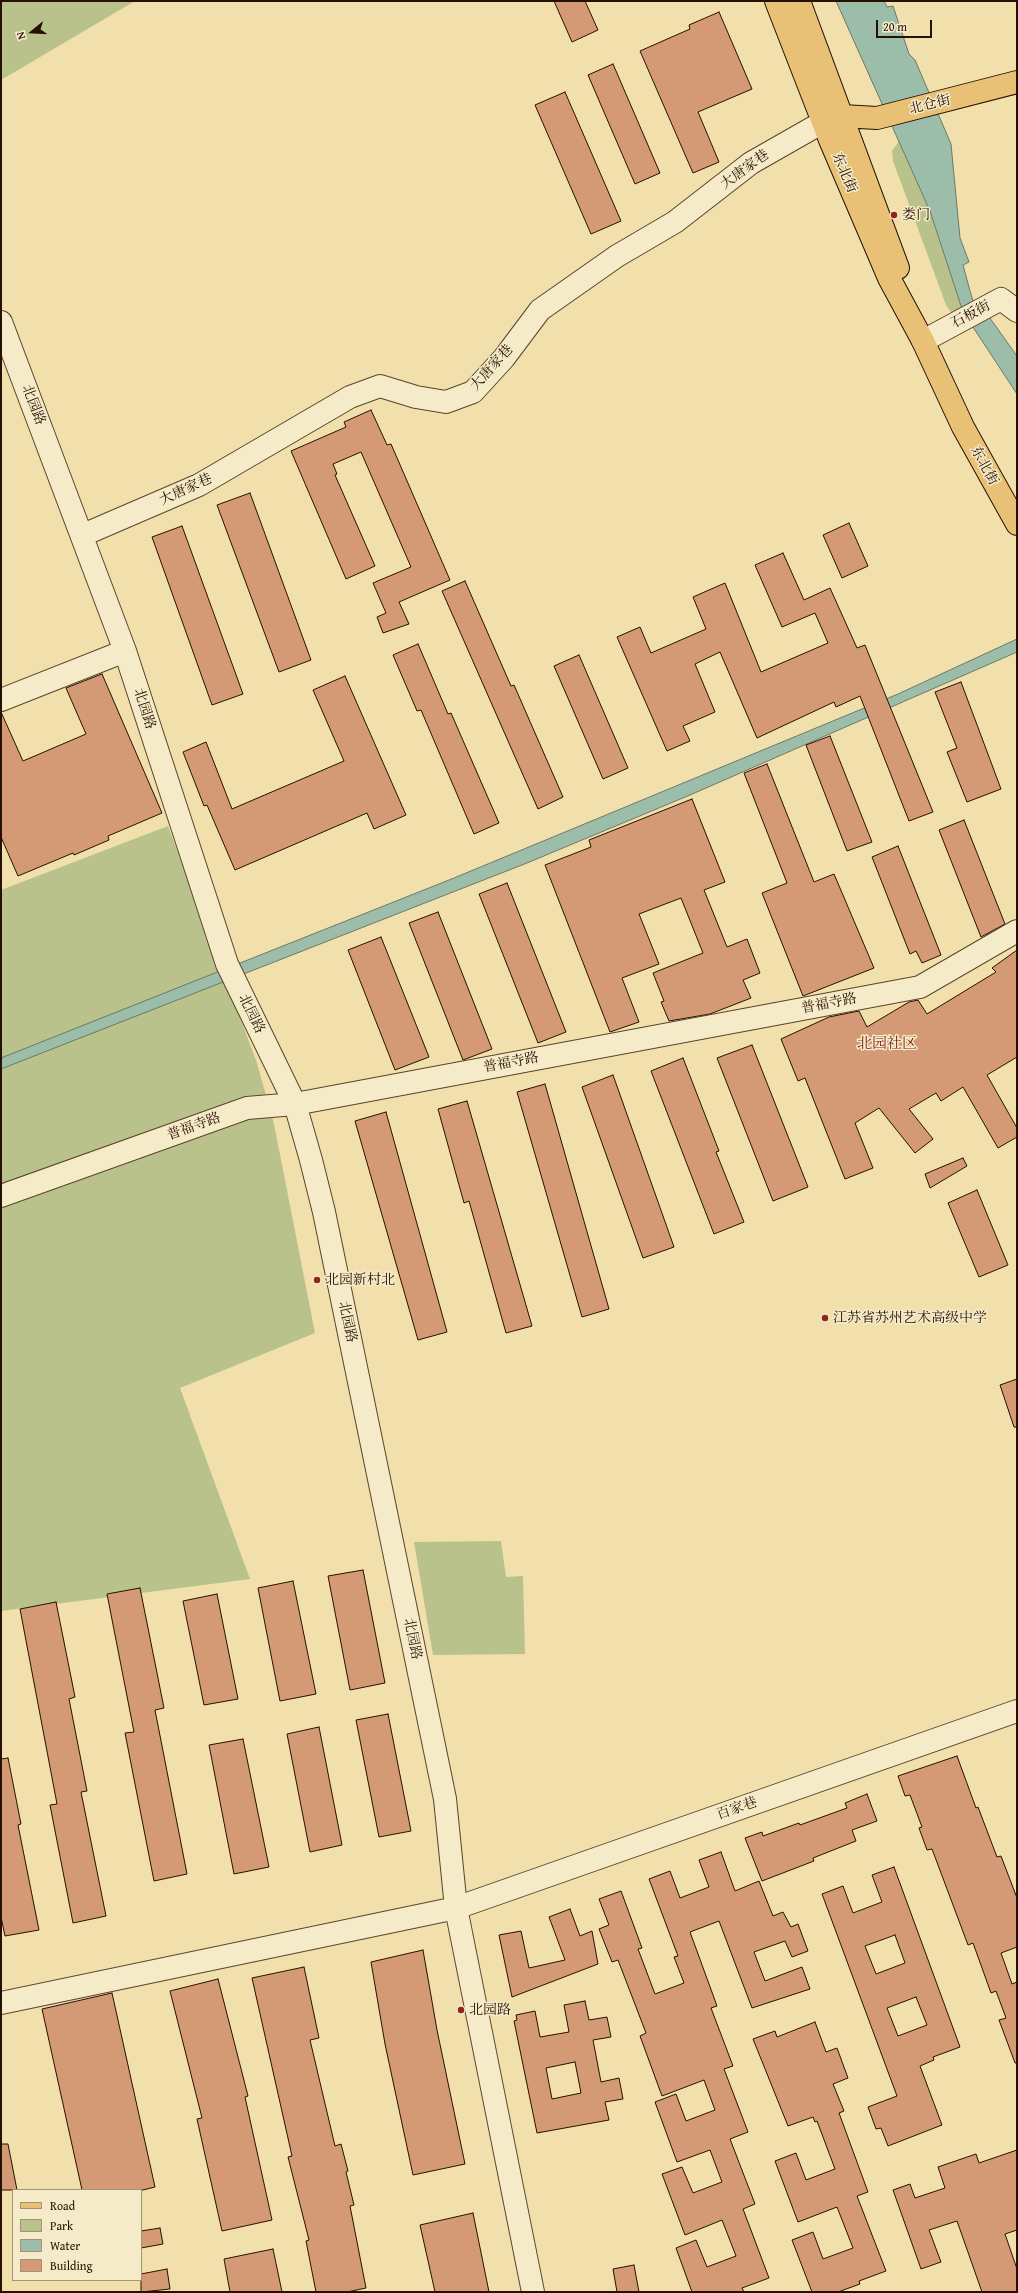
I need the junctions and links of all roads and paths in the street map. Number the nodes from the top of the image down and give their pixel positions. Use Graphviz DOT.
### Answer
graph roads {
  1 [pos="776,1"];
  2 [pos="799,1"];
  3 [pos="1017,82"];
  4 [pos="833,119"];
  5 [pos="1017,311"];
  6 [pos="1,322"];
  7 [pos="923,341"];
  8 [pos="1017,524"];
  9 [pos="83,535"];
  10 [pos="125,651"];
  11 [pos="1,700"];
  12 [pos="1017,931"];
  13 [pos="295,1104"];
  14 [pos="1,1196"];
  15 [pos="1017,1710"];
  16 [pos="456,1908"];
  17 [pos="1,2003"];
  18 [pos="533,2292"];
  1 -- 4 [label="main road, 东北街"];
  2 -- 4 [label="main road, 东北街"];
  3 -- 4 [label="main road, 北仓街"];
  4 -- 7 [label="main road, 东北街"];
  4 -- 9 [label="street, 大唐家巷"];
  5 -- 7 [label="street, 石板街"];
  6 -- 9 [label="street, 北园路"];
  7 -- 8 [label="main road, 东北街"];
  9 -- 10 [label="street, 北园路"];
  10 -- 11 [label="street"];
  10 -- 13 [label="street, 北园路"];
  12 -- 13 [label="street, 普福寺路"];
  13 -- 14 [label="street, 普福寺路"];
  13 -- 16 [label="street, 北园路"];
  15 -- 16 [label="street, 百家巷"];
  16 -- 17 [label="street, 百家巷"];
  16 -- 18 [label="street, 北园路"];
}
